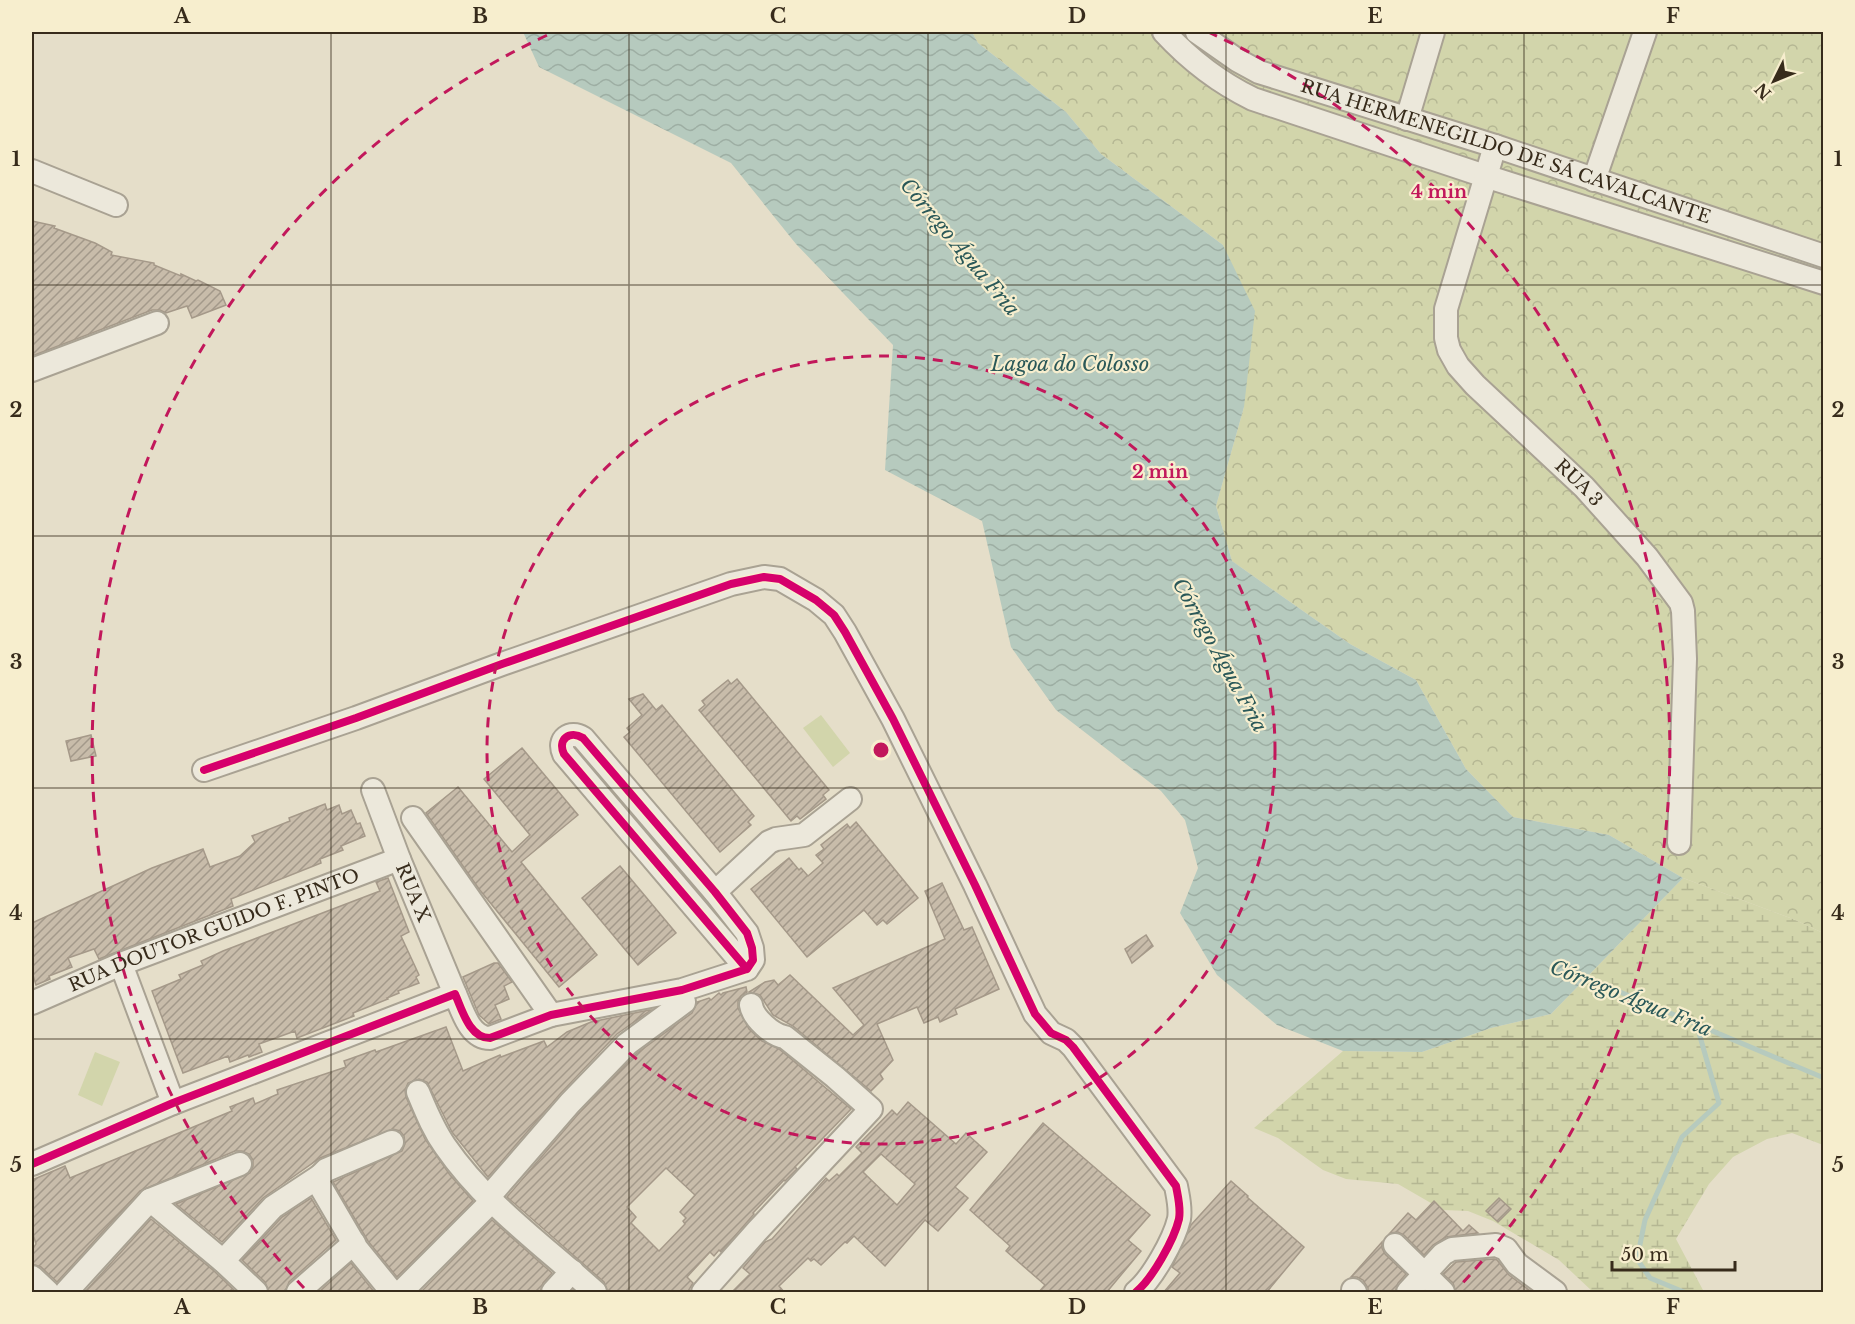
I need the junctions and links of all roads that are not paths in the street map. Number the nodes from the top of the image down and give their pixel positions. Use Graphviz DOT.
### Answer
graph roads {
  1 [pos="1164,32"];
  2 [pos="1197,32"];
  3 [pos="1434,32"];
  4 [pos="1645,32"];
  5 [pos="1407,119"];
  6 [pos="1495,146"];
  7 [pos="32,171"];
  8 [pos="1485,176"];
  9 [pos="1594,180"];
  10 [pos="116,205"];
  11 [pos="1824,256"];
  12 [pos="1824,283"];
  13 [pos="157,323"];
  14 [pos="32,370"];
  15 [pos="204,770"];
  16 [pos="373,790"];
  17 [pos="850,799"];
  18 [pos="413,818"];
  19 [pos="1679,843"];
  20 [pos="399,859"];
  21 [pos="715,892"];
  22 [pos="122,964"];
  23 [pos="747,969"];
  24 [pos="455,994"];
  25 [pos="683,996"];
  26 [pos="32,1004"];
  27 [pos="751,1005"];
  28 [pos="551,1015"];
  29 [pos="418,1092"];
  30 [pos="173,1103"];
  31 [pos="392,1142"];
  32 [pos="32,1164"];
  33 [pos="240,1164"];
  34 [pos="320,1176"];
  35 [pos="150,1200"];
  36 [pos="491,1202"];
  37 [pos="354,1243"];
  38 [pos="1395,1245"];
  39 [pos="223,1261"];
  40 [pos="572,1271"];
  41 [pos="1424,1274"];
  42 [pos="32,1277"];
  43 [pos="48,1293"];
  44 [pos="66,1293"];
  45 [pos="256,1293"];
  46 [pos="298,1293"];
  47 [pos="392,1293"];
  48 [pos="401,1293"];
  49 [pos="553,1293"];
  50 [pos="595,1293"];
  51 [pos="703,1293"];
  52 [pos="1136,1293"];
  53 [pos="1408,1293"];
  54 [pos="1443,1293"];
  55 [pos="1555,1293"];
  1 -- 8 [label="street, RUA HERMENEGILDO DE SÁ CAVALCANTE"];
  2 -- 5 [label="street, RUA HERMENEGILDO DE SÁ CAVALCANTE"];
  3 -- 5 [label="street"];
  4 -- 9 [label="street"];
  5 -- 6 [label="street, RUA HERMENEGILDO DE SÁ CAVALCANTE"];
  6 -- 8 [label="street, RUA 3"];
  6 -- 9 [label="street, RUA HERMENEGILDO DE SÁ CAVALCANTE"];
  7 -- 10 [label="street"];
  8 -- 12 [label="street, RUA HERMENEGILDO DE SÁ CAVALCANTE"];
  8 -- 19 [label="street, RUA 3"];
  9 -- 11 [label="street, RUA HERMENEGILDO DE SÁ CAVALCANTE"];
  13 -- 14 [label="street"];
  15 -- 52 [label="street"];
  16 -- 20 [label="street, RUA X"];
  17 -- 21 [label="street"];
  18 -- 28 [label="street"];
  20 -- 22 [label="street, RUA DOUTOR GUIDO F. PINTO"];
  20 -- 24 [label="street, RUA X"];
  21 -- 23 [label="street"];
  21 -- 23 [label="street"];
  22 -- 26 [label="street, RUA DOUTOR GUIDO F. PINTO"];
  22 -- 30 [label="street"];
  23 -- 25 [label="street"];
  24 -- 28 [label="street, RUA X"];
  24 -- 30 [label="street"];
  25 -- 28 [label="street"];
  25 -- 36 [label="street"];
  27 -- 51 [label="street"];
  29 -- 36 [label="street"];
  30 -- 32 [label="street"];
  31 -- 34 [label="street"];
  33 -- 35 [label="street"];
  34 -- 37 [label="street"];
  34 -- 39 [label="street"];
  35 -- 39 [label="street"];
  35 -- 44 [label="street"];
  36 -- 40 [label="street"];
  36 -- 48 [label="street"];
  37 -- 46 [label="street"];
  37 -- 47 [label="street"];
  38 -- 41 [label="street"];
  39 -- 45 [label="street"];
  40 -- 49 [label="street"];
  40 -- 50 [label="street"];
  41 -- 53 [label="street"];
  41 -- 54 [label="street"];
  41 -- 55 [label="street"];
  42 -- 43 [label="street"];
}
